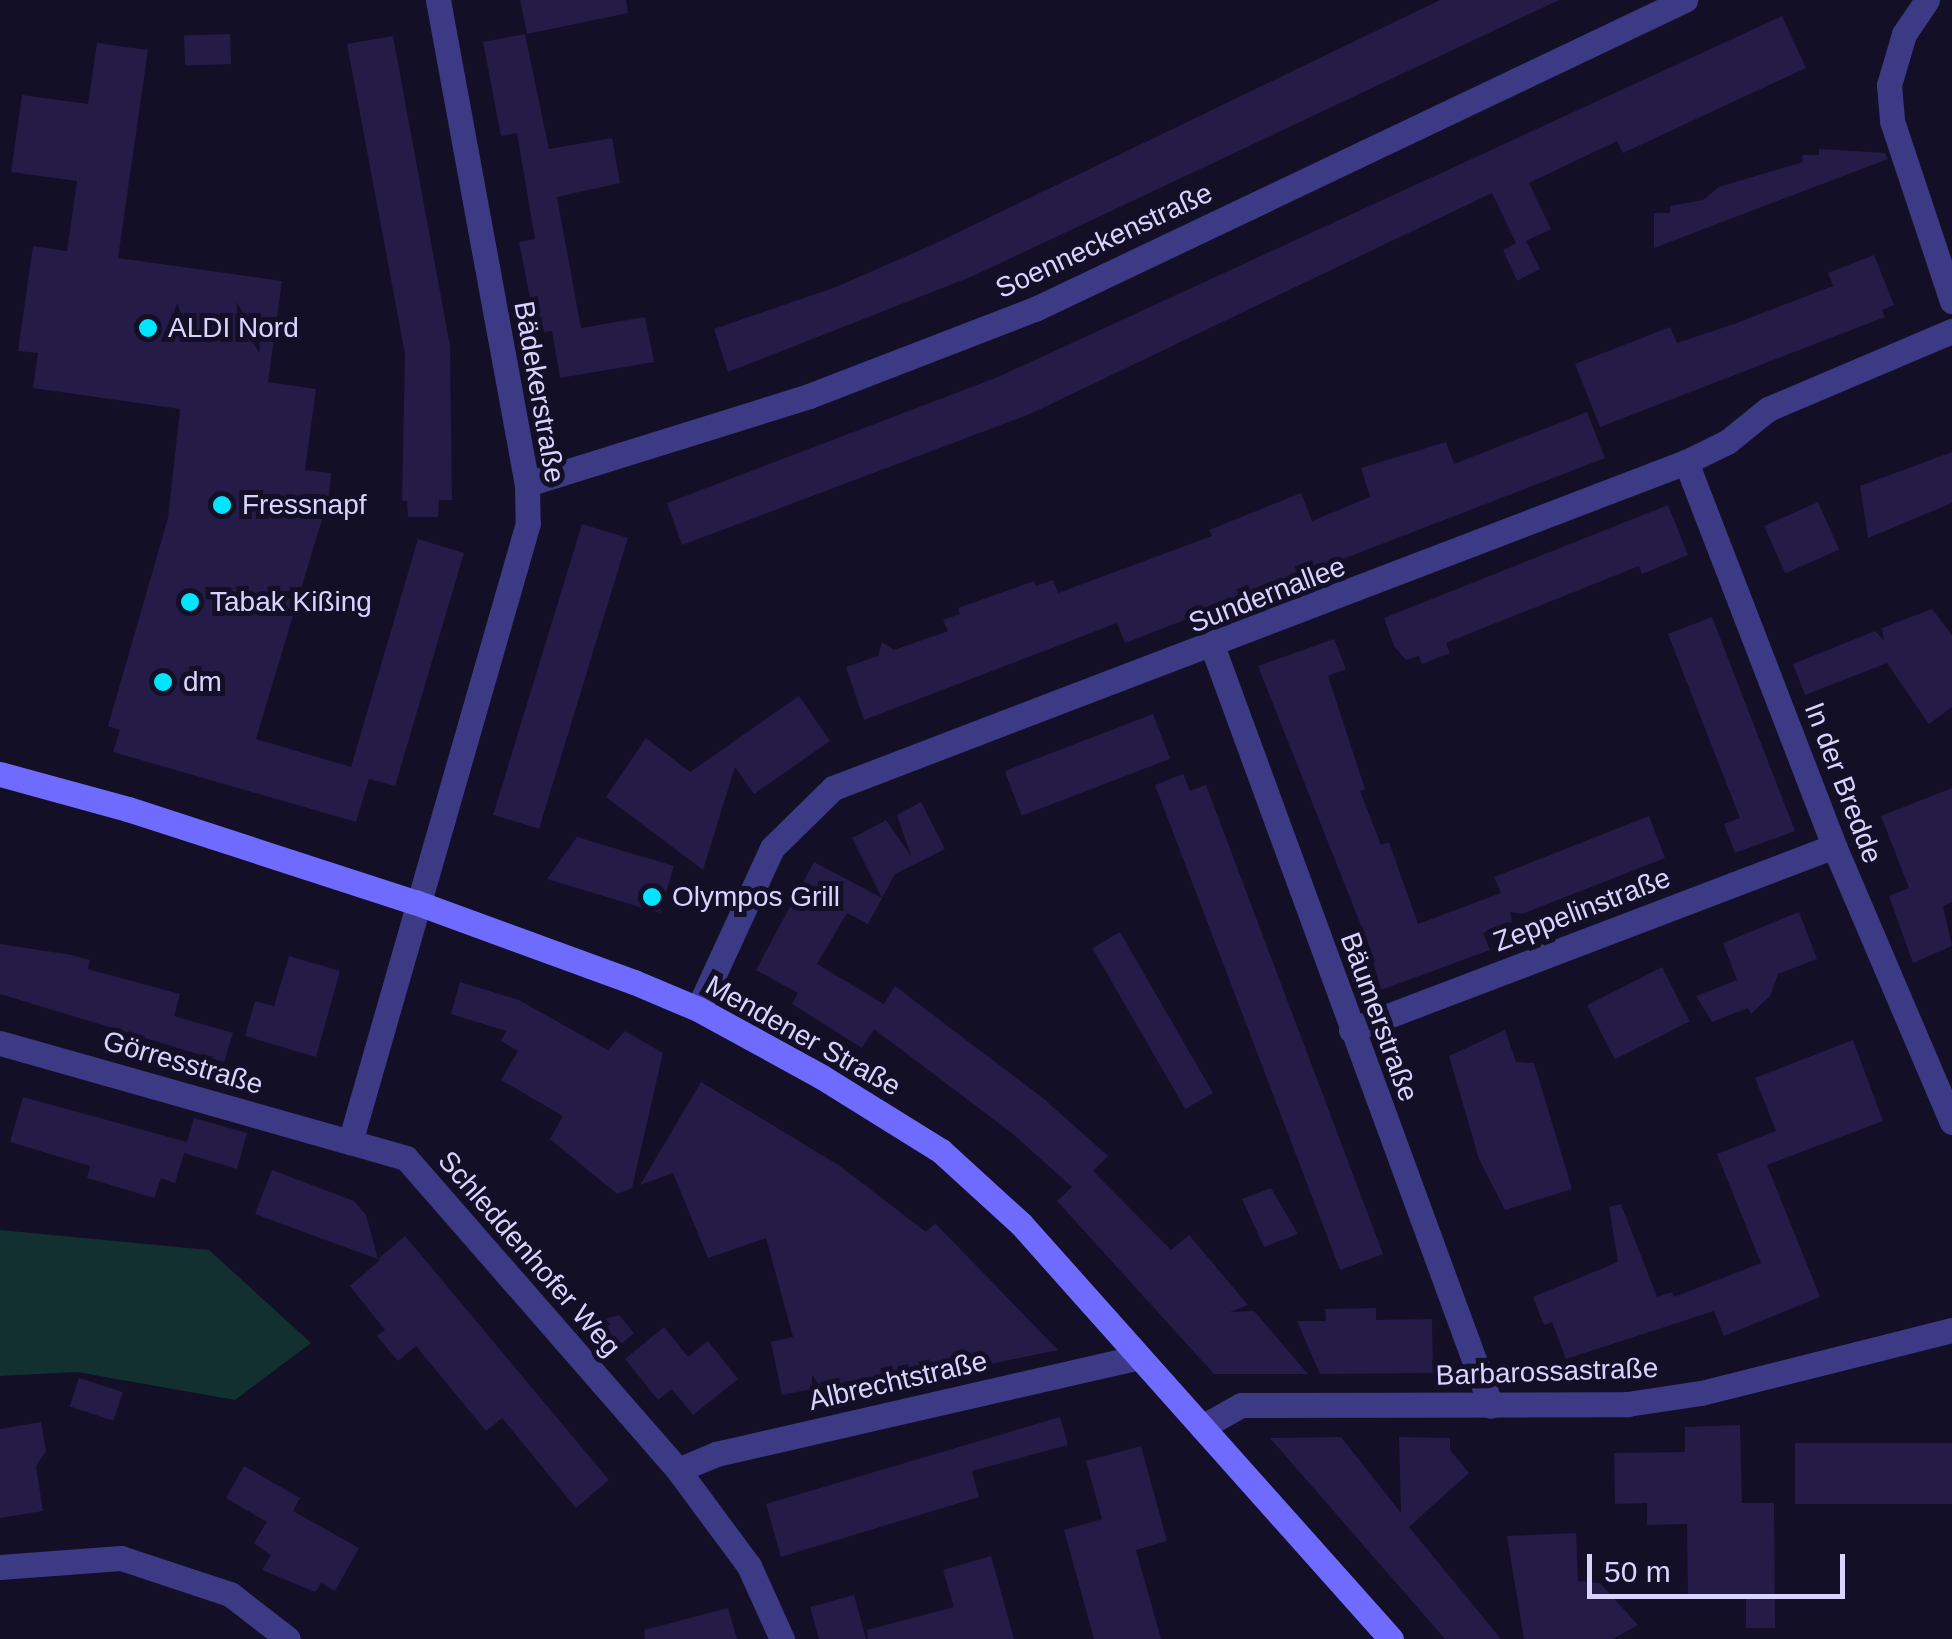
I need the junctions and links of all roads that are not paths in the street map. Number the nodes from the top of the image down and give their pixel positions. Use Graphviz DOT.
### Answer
graph roads {
  1 [pos="438,0"];
  2 [pos="1685,0"];
  3 [pos="1928,0"];
  4 [pos="1952,301"];
  5 [pos="1952,330"];
  6 [pos="1686,462"];
  7 [pos="527,484"];
  8 [pos="1213,648"];
  9 [pos="0,774"];
  10 [pos="1834,846"];
  11 [pos="415,902"];
  12 [pos="698,1008"];
  13 [pos="1351,1030"];
  14 [pos="0,1043"];
  15 [pos="1952,1122"];
  16 [pos="350,1142"];
  17 [pos="1952,1330"];
  18 [pos="1134,1358"];
  19 [pos="1491,1406"];
  20 [pos="1202,1427"];
  21 [pos="678,1470"];
  22 [pos="0,1567"];
  23 [pos="288,1639"];
  24 [pos="782,1639"];
  25 [pos="1391,1639"];
  1 -- 7 [label="street, Bädekerstraße"];
  2 -- 7 [label="street, Soenneckenstraße"];
  3 -- 4 [label="street"];
  5 -- 6 [label="street, Sundernallee"];
  6 -- 8 [label="street, Sundernallee"];
  6 -- 10 [label="street, In der Bredde"];
  7 -- 11 [label="street, Bädekerstraße"];
  8 -- 12 [label="street, Sundernallee"];
  8 -- 13 [label="street, Bäumerstraße"];
  9 -- 11 [label="main road, Mendener Straße"];
  10 -- 13 [label="street, Zeppelinstraße"];
  10 -- 15 [label="street, In der Bredde"];
  11 -- 12 [label="main road, Mendener Straße"];
  11 -- 16 [label="street"];
  12 -- 18 [label="main road, Mendener Straße"];
  13 -- 19 [label="street, Bäumerstraße"];
  14 -- 16 [label="street, Görresstraße"];
  16 -- 21 [label="street, Schleddenhofer Weg"];
  17 -- 19 [label="street, Barbarossastraße"];
  18 -- 20 [label="main road, Mendener Straße"];
  18 -- 21 [label="street, Albrechtstraße"];
  19 -- 20 [label="street, Barbarossastraße"];
  20 -- 25 [label="main road, Mendener Straße"];
  21 -- 24 [label="street, Schleddenhofer Weg"];
  22 -- 23 [label="street"];
}
